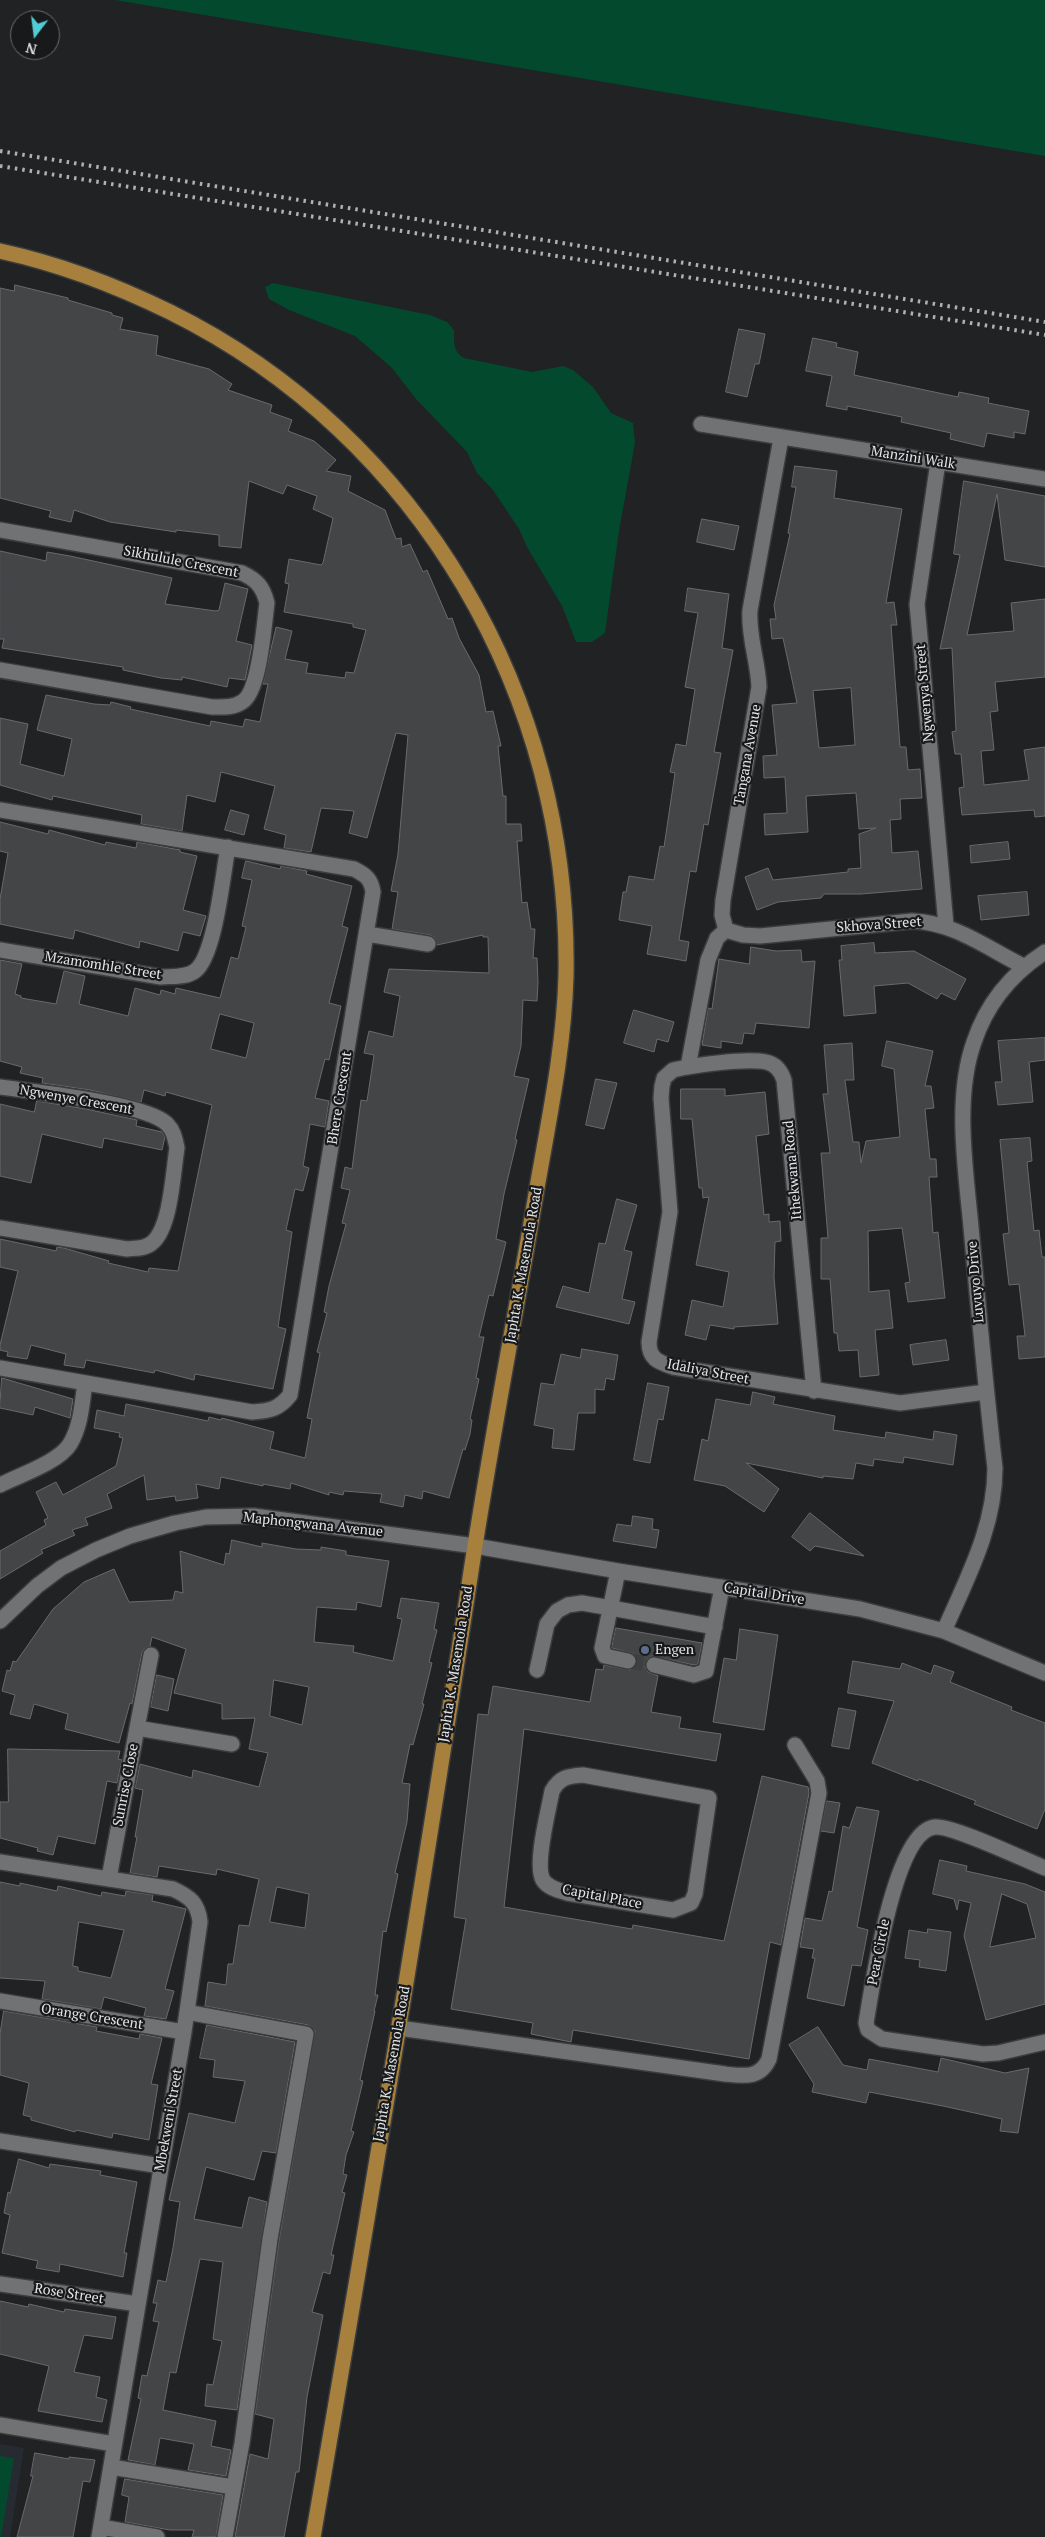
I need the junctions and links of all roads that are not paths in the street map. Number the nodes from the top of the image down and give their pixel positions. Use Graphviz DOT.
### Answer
graph roads {
  1 [pos="0,251"];
  2 [pos="701,424"];
  3 [pos="781,438"];
  4 [pos="938,462"];
  5 [pos="1045,479"];
  6 [pos="0,530"];
  7 [pos="0,670"];
  8 [pos="0,810"];
  9 [pos="228,847"];
  10 [pos="946,926"];
  11 [pos="726,930"];
  12 [pos="366,934"];
  13 [pos="428,944"];
  14 [pos="0,950"];
  15 [pos="1045,952"];
  16 [pos="1023,966"];
  17 [pos="688,1067"];
  18 [pos="664,1078"];
  19 [pos="0,1087"];
  20 [pos="0,1228"];
  21 [pos="0,1368"];
  22 [pos="84,1383"];
  23 [pos="814,1390"];
  24 [pos="986,1392"];
  25 [pos="0,1485"];
  26 [pos="475,1546"];
  27 [pos="618,1571"];
  28 [pos="722,1587"];
  29 [pos="611,1608"];
  30 [pos="0,1622"];
  31 [pos="715,1627"];
  32 [pos="944,1631"];
  33 [pos="151,1655"];
  34 [pos="628,1660"];
  35 [pos="654,1665"];
  36 [pos="537,1670"];
  37 [pos="1045,1673"];
  38 [pos="137,1728"];
  39 [pos="232,1744"];
  40 [pos="795,1746"];
  41 [pos="709,1798"];
  42 [pos="0,1862"];
  43 [pos="1045,1868"];
  44 [pos="109,1878"];
  45 [pos="0,2001"];
  46 [pos="187,2012"];
  47 [pos="398,2028"];
  48 [pos="184,2032"];
  49 [pos="1045,2042"];
  50 [pos="0,2141"];
  51 [pos="161,2166"];
  52 [pos="0,2284"];
  53 [pos="138,2304"];
  54 [pos="0,2425"];
  55 [pos="114,2444"];
  56 [pos="111,2467"];
  57 [pos="233,2487"];
  58 [pos="100,2532"];
  59 [pos="157,2537"];
  60 [pos="225,2537"];
  61 [pos="313,2537"];
  1 -- 26 [label="main road, Japhta K. Masemola Road"];
  2 -- 3 [label="street, Manzini Walk"];
  3 -- 4 [label="street, Manzini Walk"];
  3 -- 11 [label="street, Tangana Avenue"];
  4 -- 5 [label="street, Manzini Walk"];
  4 -- 10 [label="street, Ngwenya Street"];
  6 -- 7 [label="street, Sikhulule Crescent"];
  8 -- 9 [label="street, Bhere Crescent"];
  9 -- 12 [label="street, Bhere Crescent"];
  9 -- 14 [label="street, Mzamomhle Street"];
  10 -- 11 [label="street, Skhova Street"];
  10 -- 16 [label="street, Skhova Street"];
  11 -- 17 [label="street"];
  12 -- 13 [label="street"];
  12 -- 22 [label="street, Bhere Crescent"];
  15 -- 16 [label="street, Luvuyo Drive"];
  16 -- 24 [label="street, Luvuyo Drive"];
  17 -- 18 [label="street, Ithekwana Road"];
  17 -- 23 [label="street, Ithekwana Road"];
  18 -- 23 [label="street, Idaliya Street"];
  19 -- 20 [label="street, Ngwenye Crescent"];
  21 -- 22 [label="street, Bhere Crescent"];
  22 -- 25 [label="street"];
  23 -- 24 [label="street, Idaliya Street"];
  24 -- 32 [label="street, Luvuyo Drive"];
  26 -- 27 [label="street, Capital Drive"];
  26 -- 30 [label="street, Maphongwana Avenue"];
  26 -- 47 [label="main road, Japhta K. Masemola Road"];
  27 -- 28 [label="street, Capital Drive"];
  27 -- 29 [label="street"];
  28 -- 31 [label="street"];
  28 -- 32 [label="street, Capital Drive"];
  29 -- 31 [label="street"];
  29 -- 34 [label="street"];
  29 -- 36 [label="street"];
  31 -- 35 [label="street"];
  32 -- 37 [label="street, Capital Drive"];
  33 -- 38 [label="street"];
  38 -- 39 [label="street, Sunrise Close"];
  38 -- 44 [label="street, Sunrise Close"];
  40 -- 47 [label="street"];
  41 -- 41 [label="street, Capital Place"];
  42 -- 44 [label="street, Mbekweni Street"];
  43 -- 49 [label="street, Pear Circle"];
  44 -- 46 [label="street, Mbekweni Street"];
  45 -- 48 [label="street, Orange Crescent"];
  46 -- 48 [label="street, Mbekweni Street"];
  46 -- 57 [label="street"];
  47 -- 61 [label="main road, Japhta K. Masemola Road"];
  48 -- 51 [label="street, Mbekweni Street"];
  50 -- 51 [label="street"];
  51 -- 53 [label="street, Mbekweni Street"];
  52 -- 53 [label="street, Rose Street"];
  53 -- 55 [label="street, Mbekweni Street"];
  54 -- 55 [label="street"];
  55 -- 56 [label="street, Mbekweni Street"];
  56 -- 57 [label="street"];
  56 -- 58 [label="street, Mbekweni Street"];
  57 -- 60 [label="street"];
  58 -- 59 [label="street"];
}
